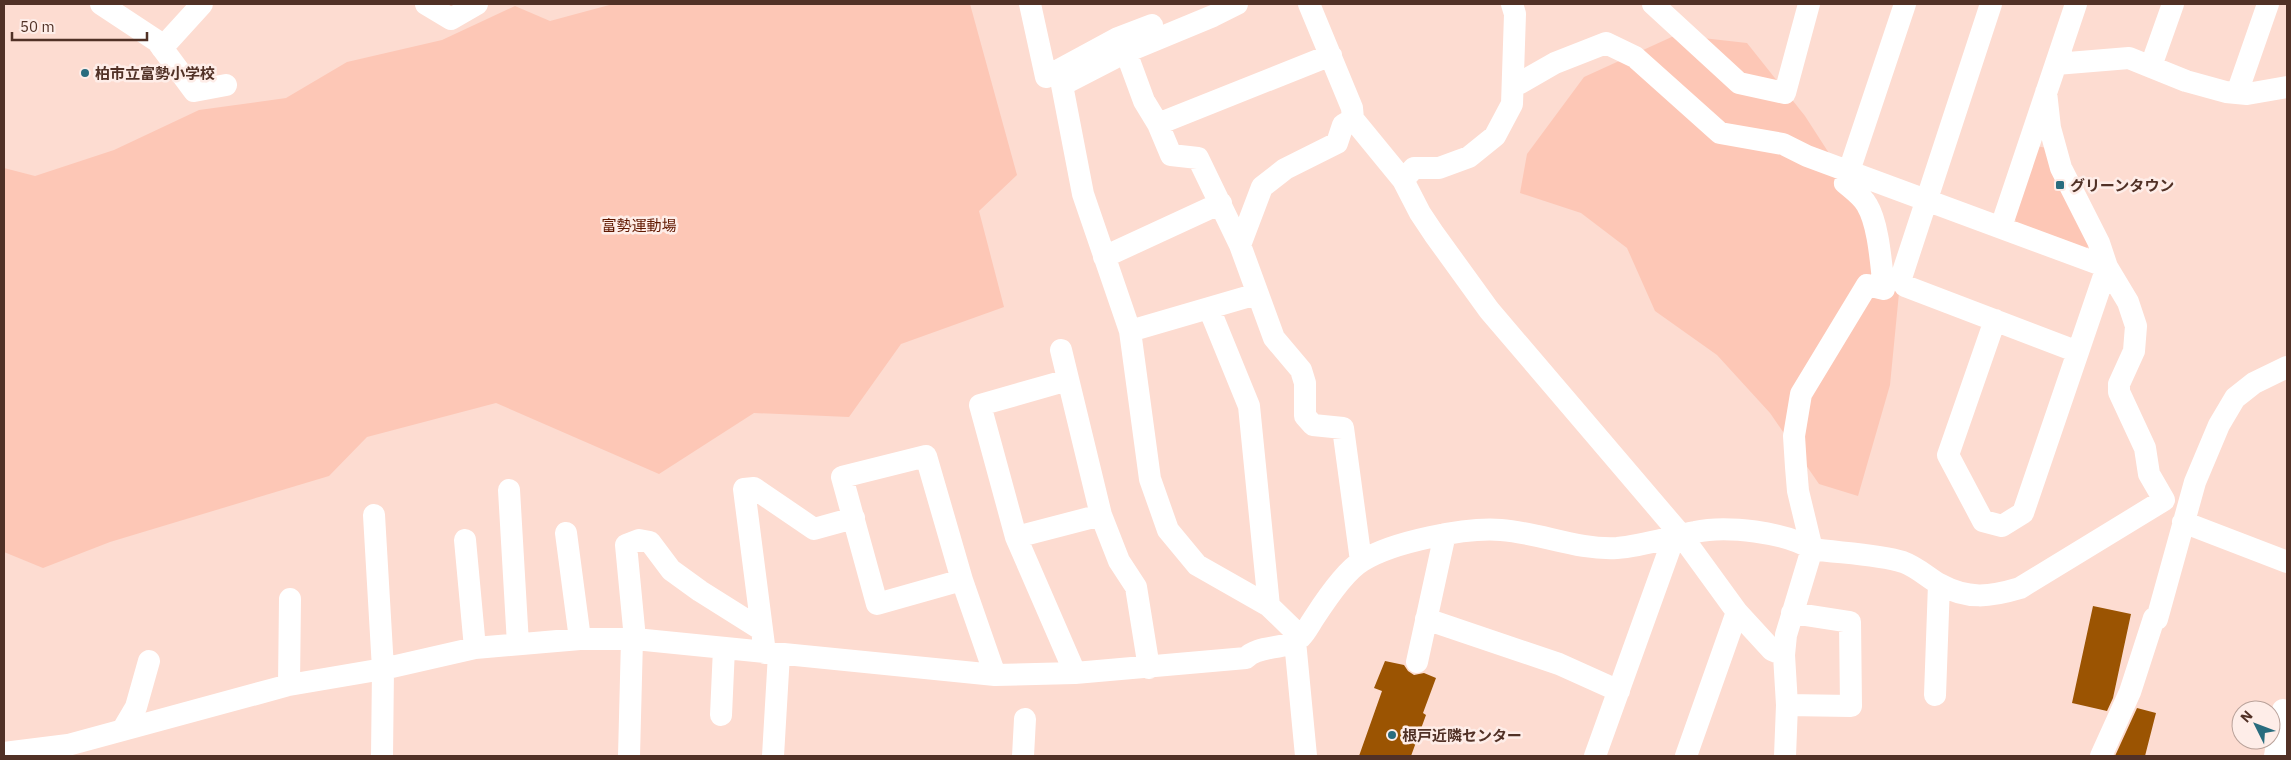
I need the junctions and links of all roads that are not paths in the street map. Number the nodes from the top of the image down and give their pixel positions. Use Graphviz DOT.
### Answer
graph roads {
  1 [pos="101,4"];
  2 [pos="202,4"];
  3 [pos="426,4"];
  4 [pos="477,4"];
  5 [pos="1030,4"];
  6 [pos="1206,4"];
  7 [pos="1236,4"];
  8 [pos="1309,4"];
  9 [pos="1653,4"];
  10 [pos="1809,4"];
  11 [pos="1905,4"];
  12 [pos="1991,4"];
  13 [pos="2076,4"];
  14 [pos="2173,4"];
  15 [pos="2268,4"];
  16 [pos="1519,6"];
  17 [pos="162,48"];
  18 [pos="1126,52"];
  19 [pos="1330,55"];
  20 [pos="2056,64"];
  21 [pos="2151,66"];
  22 [pos="226,85"];
  23 [pos="1513,87"];
  24 [pos="2287,87"];
  25 [pos="2046,92"];
  26 [pos="2237,93"];
  27 [pos="1353,118"];
  28 [pos="1158,124"];
  29 [pos="1850,172"];
  30 [pos="1402,180"];
  31 [pos="1926,199"];
  32 [pos="1221,203"];
  33 [pos="2001,227"];
  34 [pos="1240,245"];
  35 [pos="1104,257"];
  36 [pos="2107,267"];
  37 [pos="1257,294"];
  38 [pos="1209,308"];
  39 [pos="1995,320"];
  40 [pos="1130,331"];
  41 [pos="1061,350"];
  42 [pos="2078,352"];
  43 [pos="2287,367"];
  44 [pos="1068,380"];
  45 [pos="2195,482"];
  46 [pos="509,490"];
  47 [pos="2164,500"];
  48 [pos="374,515"];
  49 [pos="1101,515"];
  50 [pos="854,518"];
  51 [pos="2183,522"];
  52 [pos="566,533"];
  53 [pos="1445,534"];
  54 [pos="1677,536"];
  55 [pos="1016,537"];
  56 [pos="464,540"];
  57 [pos="1812,549"];
  58 [pos="1362,561"];
  59 [pos="2287,562"];
  60 [pos="962,580"];
  61 [pos="1939,584"];
  62 [pos="290,599"];
  63 [pos="1269,606"];
  64 [pos="1737,612"];
  65 [pos="1792,613"];
  66 [pos="1426,619"];
  67 [pos="762,630"];
  68 [pos="580,639"];
  69 [pos="634,639"];
  70 [pos="1298,639"];
  71 [pos="518,644"];
  72 [pos="475,648"];
  73 [pos="724,648"];
  74 [pos="772,653"];
  75 [pos="1784,655"];
  76 [pos="149,661"];
  77 [pos="1417,662"];
  78 [pos="1149,668"];
  79 [pos="382,669"];
  80 [pos="1075,673"];
  81 [pos="995,675"];
  82 [pos="289,685"];
  83 [pos="1619,691"];
  84 [pos="1935,695"];
  85 [pos="1787,705"];
  86 [pos="2283,710"];
  87 [pos="721,715"];
  88 [pos="1025,720"];
  89 [pos="123,729"];
  90 [pos="4,753"];
  91 [pos="382,756"];
  92 [pos="629,756"];
  93 [pos="773,756"];
  94 [pos="1023,756"];
  95 [pos="1306,756"];
  96 [pos="1595,756"];
  97 [pos="1686,756"];
  98 [pos="1784,756"];
  99 [pos="2101,756"];
  100 [pos="2275,756"];
  1 -- 17 [label="street"];
  2 -- 17 [label="street"];
  3 -- 4 [label="street"];
  5 -- 6 [label="street"];
  7 -- 18 [label="street"];
  8 -- 19 [label="street"];
  9 -- 10 [label="street"];
  11 -- 29 [label="street"];
  12 -- 31 [label="street"];
  13 -- 20 [label="street"];
  14 -- 21 [label="street"];
  15 -- 26 [label="street"];
  16 -- 23 [label="street"];
  17 -- 22 [label="street"];
  18 -- 28 [label="street"];
  18 -- 35 [label="street"];
  19 -- 27 [label="street"];
  19 -- 28 [label="street"];
  20 -- 21 [label="street"];
  20 -- 25 [label="street"];
  21 -- 26 [label="street"];
  23 -- 29 [label="street"];
  23 -- 30 [label="street"];
  24 -- 26 [label="street"];
  25 -- 33 [label="street"];
  25 -- 36 [label="street"];
  27 -- 30 [label="street"];
  27 -- 34 [label="street"];
  28 -- 32 [label="street"];
  29 -- 31 [label="street"];
  29 -- 57 [label="street"];
  30 -- 54 [label="street"];
  31 -- 33 [label="street"];
  31 -- 39 [label="street"];
  32 -- 34 [label="street"];
  32 -- 35 [label="street"];
  33 -- 36 [label="street"];
  34 -- 37 [label="street"];
  35 -- 40 [label="street"];
  36 -- 42 [label="street"];
  36 -- 47 [label="street"];
  37 -- 38 [label="street"];
  37 -- 58 [label="street"];
  38 -- 40 [label="street"];
  38 -- 63 [label="street"];
  39 -- 42 [label="street"];
  39 -- 42 [label="street"];
  40 -- 63 [label="street"];
  41 -- 44 [label="street"];
  43 -- 45 [label="street"];
  44 -- 49 [label="street"];
  44 -- 55 [label="street"];
  45 -- 47 [label="street"];
  45 -- 51 [label="street"];
  46 -- 71 [label="street"];
  47 -- 61 [label="street"];
  48 -- 79 [label="street"];
  49 -- 55 [label="street"];
  49 -- 78 [label="street"];
  50 -- 60 [label="street"];
  50 -- 60 [label="street"];
  50 -- 67 [label="street"];
  51 -- 59 [label="street"];
  51 -- 99 [label="street"];
  52 -- 68 [label="street"];
  53 -- 54 [label="street"];
  53 -- 58 [label="street"];
  53 -- 66 [label="street"];
  54 -- 57 [label="street"];
  54 -- 64 [label="street"];
  54 -- 83 [label="street"];
  55 -- 80 [label="street"];
  56 -- 72 [label="street"];
  57 -- 61 [label="street"];
  57 -- 65 [label="street"];
  58 -- 70 [label="street"];
  60 -- 81 [label="street"];
  61 -- 84 [label="street"];
  62 -- 82 [label="street"];
  63 -- 70 [label="street"];
  64 -- 75 [label="street"];
  64 -- 97 [label="street"];
  65 -- 75 [label="street"];
  65 -- 85 [label="street"];
  66 -- 77 [label="street"];
  66 -- 83 [label="street"];
  67 -- 69 [label="street"];
  67 -- 74 [label="street"];
  68 -- 69 [label="street"];
  68 -- 71 [label="street"];
  69 -- 73 [label="street"];
  69 -- 92 [label="street"];
  70 -- 78 [label="street"];
  70 -- 95 [label="street"];
  71 -- 72 [label="street"];
  72 -- 79 [label="street"];
  73 -- 74 [label="street"];
  73 -- 87 [label="street"];
  74 -- 81 [label="street"];
  74 -- 93 [label="street"];
  75 -- 85 [label="street"];
  76 -- 89 [label="street"];
  78 -- 80 [label="street"];
  79 -- 82 [label="street"];
  79 -- 91 [label="street"];
  80 -- 81 [label="street"];
  82 -- 89 [label="street"];
  83 -- 96 [label="street"];
  85 -- 98 [label="street"];
  86 -- 100 [label="street"];
  88 -- 94 [label="street"];
  89 -- 90 [label="street"];
}
